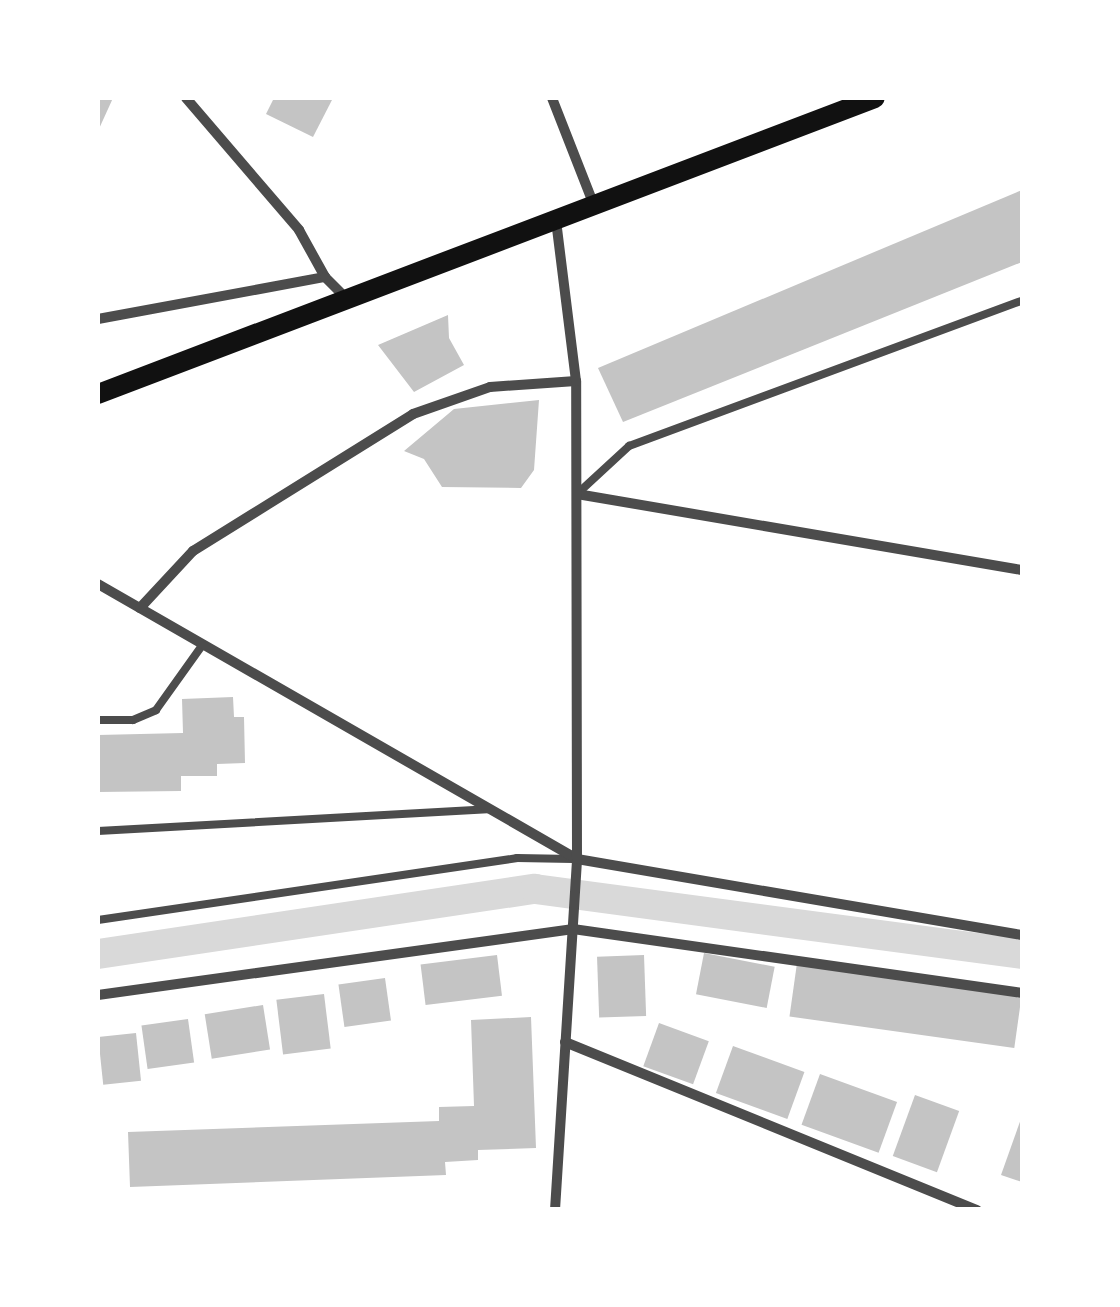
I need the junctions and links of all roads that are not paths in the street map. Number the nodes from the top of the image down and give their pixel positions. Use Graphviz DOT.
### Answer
graph roads {
  1 [pos="186,98"];
  2 [pos="552,98"];
  3 [pos="874,98"];
  4 [pos="835,104"];
  5 [pos="594,205"];
  6 [pos="556,220"];
  7 [pos="324,276"];
  8 [pos="343,295"];
  9 [pos="1022,300"];
  10 [pos="98,320"];
  11 [pos="576,381"];
  12 [pos="98,394"];
  13 [pos="577,494"];
  14 [pos="1022,570"];
  15 [pos="98,584"];
  16 [pos="140,608"];
  17 [pos="203,644"];
  18 [pos="98,720"];
  19 [pos="490,809"];
  20 [pos="98,830"];
  21 [pos="578,859"];
  22 [pos="98,920"];
  23 [pos="573,929"];
  24 [pos="1022,936"];
  25 [pos="1022,993"];
  26 [pos="98,995"];
  27 [pos="565,1042"];
  28 [pos="554,1210"];
  29 [pos="977,1210"];
  1 -- 7 [label="street"];
  2 -- 5 [label="street"];
  3 -- 4 [label="main road"];
  4 -- 5 [label="main road"];
  5 -- 6 [label="main road"];
  6 -- 8 [label="main road"];
  6 -- 11 [label="street"];
  7 -- 8 [label="street"];
  7 -- 10 [label="street"];
  8 -- 12 [label="main road"];
  9 -- 13 [label="lane"];
  11 -- 13 [label="street"];
  11 -- 16 [label="street"];
  13 -- 14 [label="street"];
  13 -- 21 [label="street"];
  15 -- 16 [label="street"];
  16 -- 17 [label="street"];
  17 -- 18 [label="lane"];
  17 -- 19 [label="street"];
  19 -- 20 [label="lane"];
  19 -- 21 [label="street"];
  21 -- 22 [label="lane"];
  21 -- 23 [label="street"];
  21 -- 24 [label="street"];
  23 -- 25 [label="street"];
  23 -- 26 [label="street"];
  23 -- 27 [label="street"];
  27 -- 28 [label="street"];
  27 -- 29 [label="street"];
}
